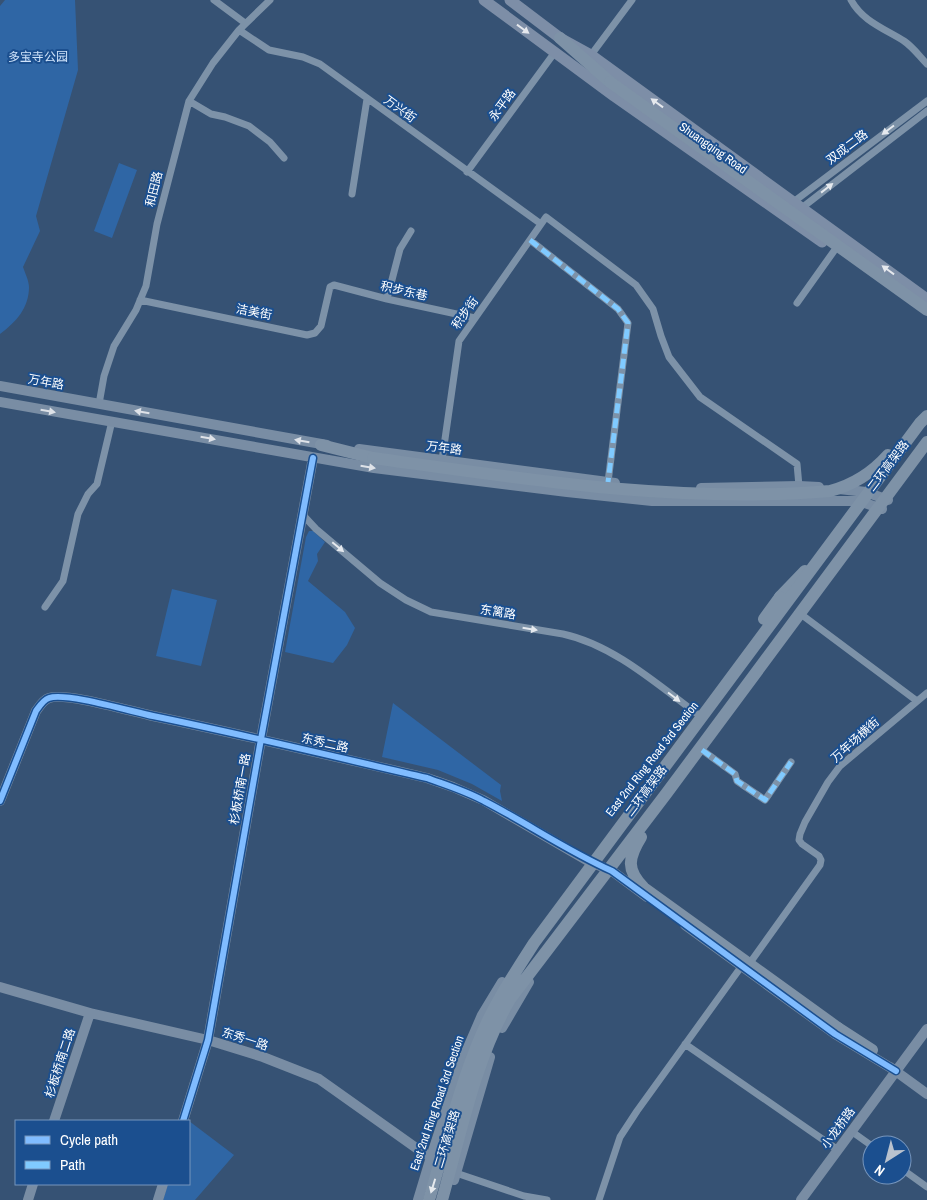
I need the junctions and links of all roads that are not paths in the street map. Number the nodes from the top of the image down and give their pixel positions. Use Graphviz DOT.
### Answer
graph roads {
  1 [pos="214,0"];
  2 [pos="270,0"];
  3 [pos="484,0"];
  4 [pos="510,0"];
  5 [pos="632,0"];
  6 [pos="851,0"];
  7 [pos="245,23"];
  8 [pos="239,30"];
  9 [pos="560,38"];
  10 [pos="555,52"];
  11 [pos="591,55"];
  12 [pos="927,64"];
  13 [pos="367,99"];
  14 [pos="189,101"];
  15 [pos="927,101"];
  16 [pos="927,111"];
  17 [pos="284,158"];
  18 [pos="467,172"];
  19 [pos="352,194"];
  20 [pos="797,205"];
  21 [pos="787,217"];
  22 [pos="541,224"];
  23 [pos="411,231"];
  24 [pos="530,240"];
  25 [pos="834,251"];
  26 [pos="330,287"];
  27 [pos="387,299"];
  28 [pos="927,299"];
  29 [pos="140,300"];
  30 [pos="796,302"];
  31 [pos="927,310"];
  32 [pos="927,317"];
  33 [pos="475,318"];
  34 [pos="0,386"];
  35 [pos="0,402"];
  36 [pos="99,404"];
  37 [pos="927,412"];
  38 [pos="924,420"];
  39 [pos="112,421"];
  40 [pos="927,442"];
  41 [pos="321,445"];
  42 [pos="927,447"];
  43 [pos="927,455"];
  44 [pos="313,458"];
  45 [pos="442,460"];
  46 [pos="568,477"];
  47 [pos="608,482"];
  48 [pos="799,486"];
  49 [pos="567,492"];
  50 [pos="866,492"];
  51 [pos="859,501"];
  52 [pos="885,504"];
  53 [pos="302,514"];
  54 [pos="816,560"];
  55 [pos="817,592"];
  56 [pos="45,607"];
  57 [pos="802,615"];
  58 [pos="927,693"];
  59 [pos="918,701"];
  60 [pos="700,716"];
  61 [pos="260,739"];
  62 [pos="702,750"];
  63 [pos="792,762"];
  64 [pos="666,794"];
  65 [pos="0,801"];
  66 [pos="618,862"];
  67 [pos="588,866"];
  68 [pos="612,871"];
  69 [pos="752,960"];
  70 [pos="741,966"];
  71 [pos="0,987"];
  72 [pos="90,1013"];
  73 [pos="927,1029"];
  74 [pos="208,1040"];
  75 [pos="685,1044"];
  76 [pos="872,1050"];
  77 [pos="896,1071"];
  78 [pos="927,1094"];
  79 [pos="54,1120"];
  80 [pos="183,1120"];
  81 [pos="851,1131"];
  82 [pos="862,1139"];
  83 [pos="838,1150"];
  84 [pos="431,1157"];
  85 [pos="456,1173"];
  86 [pos="912,1176"];
  87 [pos="34,1185"];
  88 [pos="163,1185"];
  89 [pos="927,1187"];
  90 [pos="28,1200"];
  91 [pos="158,1200"];
  92 [pos="418,1200"];
  93 [pos="429,1200"];
  94 [pos="442,1200"];
  95 [pos="448,1200"];
  96 [pos="547,1200"];
  97 [pos="599,1200"];
  98 [pos="801,1200"];
  1 -- 7 [label="street"];
  2 -- 7 [label="street, 和田路"];
  3 -- 10 [label="main road, Shuangqing Road, one-way"];
  4 -- 9 [label="main road, Shuangqing Road"];
  5 -- 11 [label="street"];
  6 -- 12 [label="street"];
  7 -- 8 [label="street, 和田路"];
  8 -- 13 [label="street, 万兴街"];
  8 -- 14 [label="street, 和田路"];
  9 -- 11 [label="main road, Shuangqing Road"];
  9 -- 31 [label="highway, bridge"];
  10 -- 18 [label="street, 永平路"];
  10 -- 21 [label="main road, Shuangqing Road"];
  20 -- 11 [label="main road, Shuangqing Road, one-way"];
  13 -- 18 [label="street, 万兴街"];
  13 -- 19 [label="street"];
  14 -- 17 [label="street"];
  14 -- 29 [label="street, 和田路"];
  15 -- 20 [label="street, 双成二路, one-way"];
  20 -- 16 [label="street, 双成二路, one-way"];
  18 -- 22 [label="street, 万兴街"];
  20 -- 21 [label="street, 双成二路"];
  28 -- 20 [label="main road, Shuangqing Road, one-way"];
  21 -- 25 [label="main road, Shuangqing Road"];
  22 -- 24 [label="street, 积步街"];
  22 -- 48 [label="street"];
  23 -- 27 [label="street"];
  24 -- 33 [label="street, 积步街"];
  24 -- 47 [label="street"];
  25 -- 30 [label="street"];
  25 -- 32 [label="main road, Shuangqing Road"];
  26 -- 27 [label="street, 积步东巷"];
  26 -- 29 [label="street, 洁美街"];
  27 -- 33 [label="street, 积步东巷"];
  29 -- 36 [label="street, 和田路"];
  33 -- 45 [label="street, 积步街"];
  34 -- 36 [label="main road, 万年路"];
  35 -- 39 [label="main road, one-way"];
  41 -- 36 [label="main road, 万年路, one-way"];
  37 -- 50 [label="main road, East 2nd Ring Road 3rd Section"];
  38 -- 41 [label="highway, bridge"];
  38 -- 67 [label="highway, 二环高架路, bridge"];
  39 -- 44 [label="main road, one-way"];
  39 -- 56 [label="street"];
  40 -- 55 [label="highway, 二环高架路, bridge"];
  41 -- 45 [label="main road, 万年路"];
  42 -- 52 [label="main road"];
  43 -- 55 [label="highway, bridge"];
  44 -- 49 [label="main road, one-way"];
  44 -- 53 [label="main road, 杉板桥南一路"];
  45 -- 46 [label="main road, 万年路"];
  46 -- 47 [label="main road, 万年路"];
  46 -- 49 [label="main road"];
  47 -- 48 [label="main road, 万年路"];
  48 -- 50 [label="main road, 万年路"];
  49 -- 51 [label="main road"];
  50 -- 51 [label="main road, East 2nd Ring Road 3rd Section"];
  50 -- 52 [label="main road, 万年路"];
  51 -- 52 [label="main road"];
  51 -- 54 [label="main road, East 2nd Ring Road 3rd Section"];
  52 -- 57 [label="main road"];
  53 -- 60 [label="street, 东篱路, one-way"];
  53 -- 61 [label="main road, 杉板桥南一路"];
  54 -- 60 [label="main road, East 2nd Ring Road 3rd Section"];
  54 -- 67 [label="highway, bridge"];
  55 -- 64 [label="highway, 二环高架路, bridge"];
  57 -- 59 [label="street"];
  57 -- 62 [label="main road"];
  58 -- 59 [label="street, 万年场横街"];
  59 -- 69 [label="street, 万年场横街"];
  60 -- 67 [label="main road, East 2nd Ring Road 3rd Section"];
  61 -- 65 [label="main road, 东秀二路"];
  61 -- 67 [label="main road, 东秀二路"];
  61 -- 74 [label="main road, 杉板桥南一路"];
  62 -- 63 [label="street"];
  62 -- 66 [label="main road"];
  64 -- 76 [label="highway, bridge"];
  64 -- 94 [label="highway, 二环高架路, bridge"];
  66 -- 67 [label="main road"];
  66 -- 68 [label="main road"];
  66 -- 69 [label="main road"];
  67 -- 68 [label="main road, 东秀二路"];
  67 -- 84 [label="main road, East 2nd Ring Road 3rd Section"];
  67 -- 93 [label="highway, 二环高架路, one-way, bridge"];
  68 -- 70 [label="main road, 东秀二路"];
  68 -- 85 [label="main road"];
  69 -- 76 [label="main road"];
  70 -- 75 [label="street"];
  70 -- 77 [label="main road, 东秀二路"];
  71 -- 72 [label="main road, 东秀一路"];
  72 -- 74 [label="main road, 东秀一路"];
  72 -- 79 [label="main road, 杉板桥南二路"];
  73 -- 77 [label="main road, 小龙桥路"];
  74 -- 80 [label="main road, 杉板桥南一路"];
  74 -- 84 [label="main road, 东秀一路"];
  75 -- 83 [label="street"];
  75 -- 97 [label="street"];
  76 -- 77 [label="main road"];
  77 -- 78 [label="main road"];
  77 -- 81 [label="main road, 小龙桥路"];
  81 -- 82 [label="street"];
  81 -- 83 [label="main road, 小龙桥路"];
  83 -- 98 [label="main road, 小龙桥路"];
  84 -- 85 [label="main road, 东秀一路"];
  84 -- 92 [label="main road, East 2nd Ring Road 3rd Section"];
  85 -- 95 [label="main road"];
  85 -- 96 [label="street"];
  86 -- 89 [label="street"];
  87 -- 90 [label="main road"];
  88 -- 91 [label="main road"];
}
